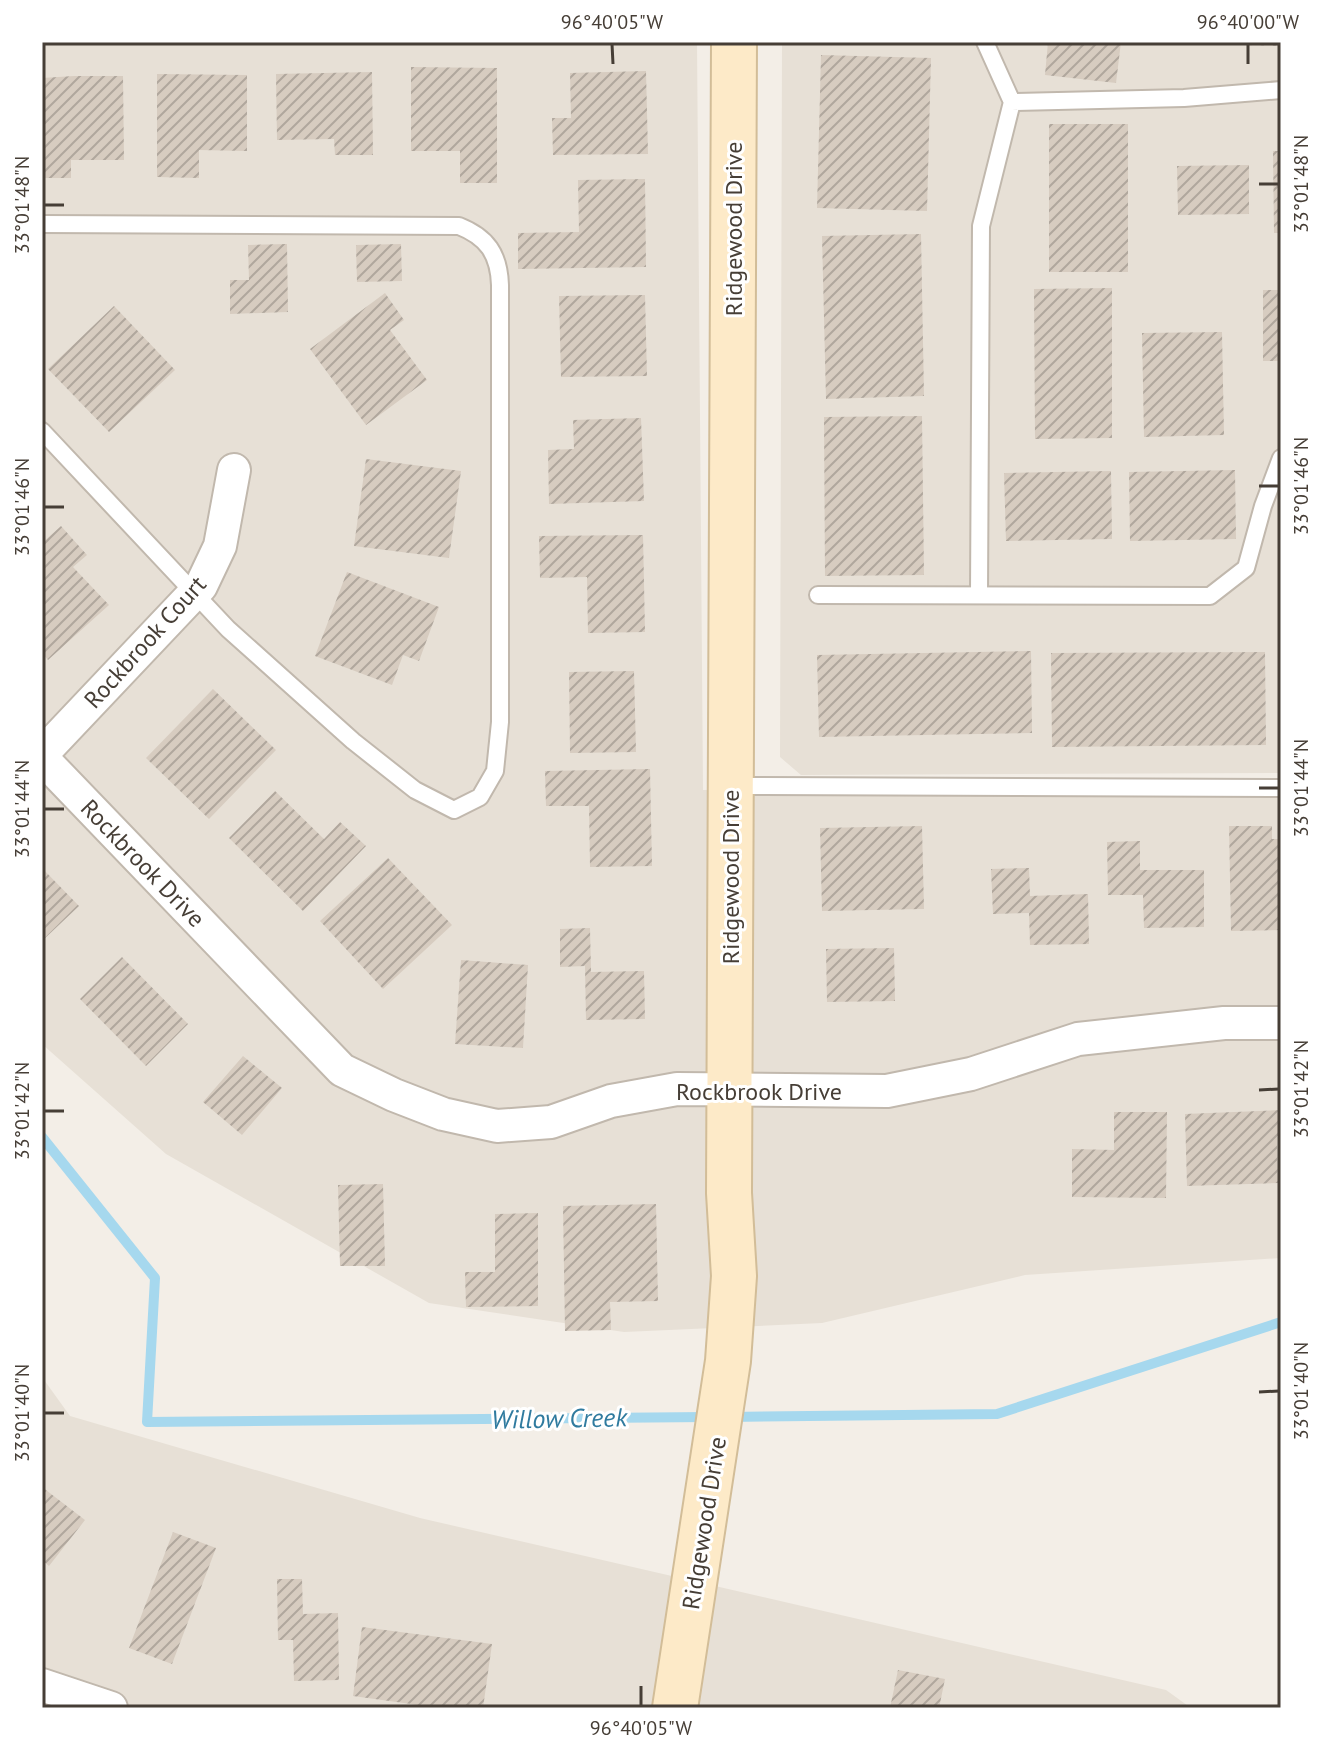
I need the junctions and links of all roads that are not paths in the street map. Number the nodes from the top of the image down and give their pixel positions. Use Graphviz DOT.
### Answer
graph roads {
  1 [pos="734,42"];
  2 [pos="985,42"];
  3 [pos="1281,90"];
  4 [pos="1012,102"];
  5 [pos="42,224"];
  6 [pos="42,431"];
  7 [pos="1281,458"];
  8 [pos="234,470"];
  9 [pos="195,592"];
  10 [pos="979,594"];
  11 [pos="818,595"];
  12 [pos="42,756"];
  13 [pos="730,786"];
  14 [pos="1281,788"];
  15 [pos="1281,1023"];
  16 [pos="730,1088"];
  17 [pos="46,1693"];
  18 [pos="111,1708"];
  19 [pos="675,1708"];
  1 -- 13 [label="street, Ridgewood Drive"];
  2 -- 4 [label="lane"];
  3 -- 4 [label="lane"];
  4 -- 10 [label="lane"];
  5 -- 9 [label="lane"];
  6 -- 9 [label="lane"];
  7 -- 10 [label="lane"];
  8 -- 9 [label="street, Rockbrook Court"];
  9 -- 12 [label="street, Rockbrook Court"];
  10 -- 11 [label="lane"];
  12 -- 16 [label="street, Rockbrook Drive"];
  13 -- 14 [label="lane"];
  13 -- 16 [label="street, Ridgewood Drive"];
  15 -- 16 [label="street, Rockbrook Drive"];
  16 -- 19 [label="street, Ridgewood Drive"];
  17 -- 18 [label="street"];
}
